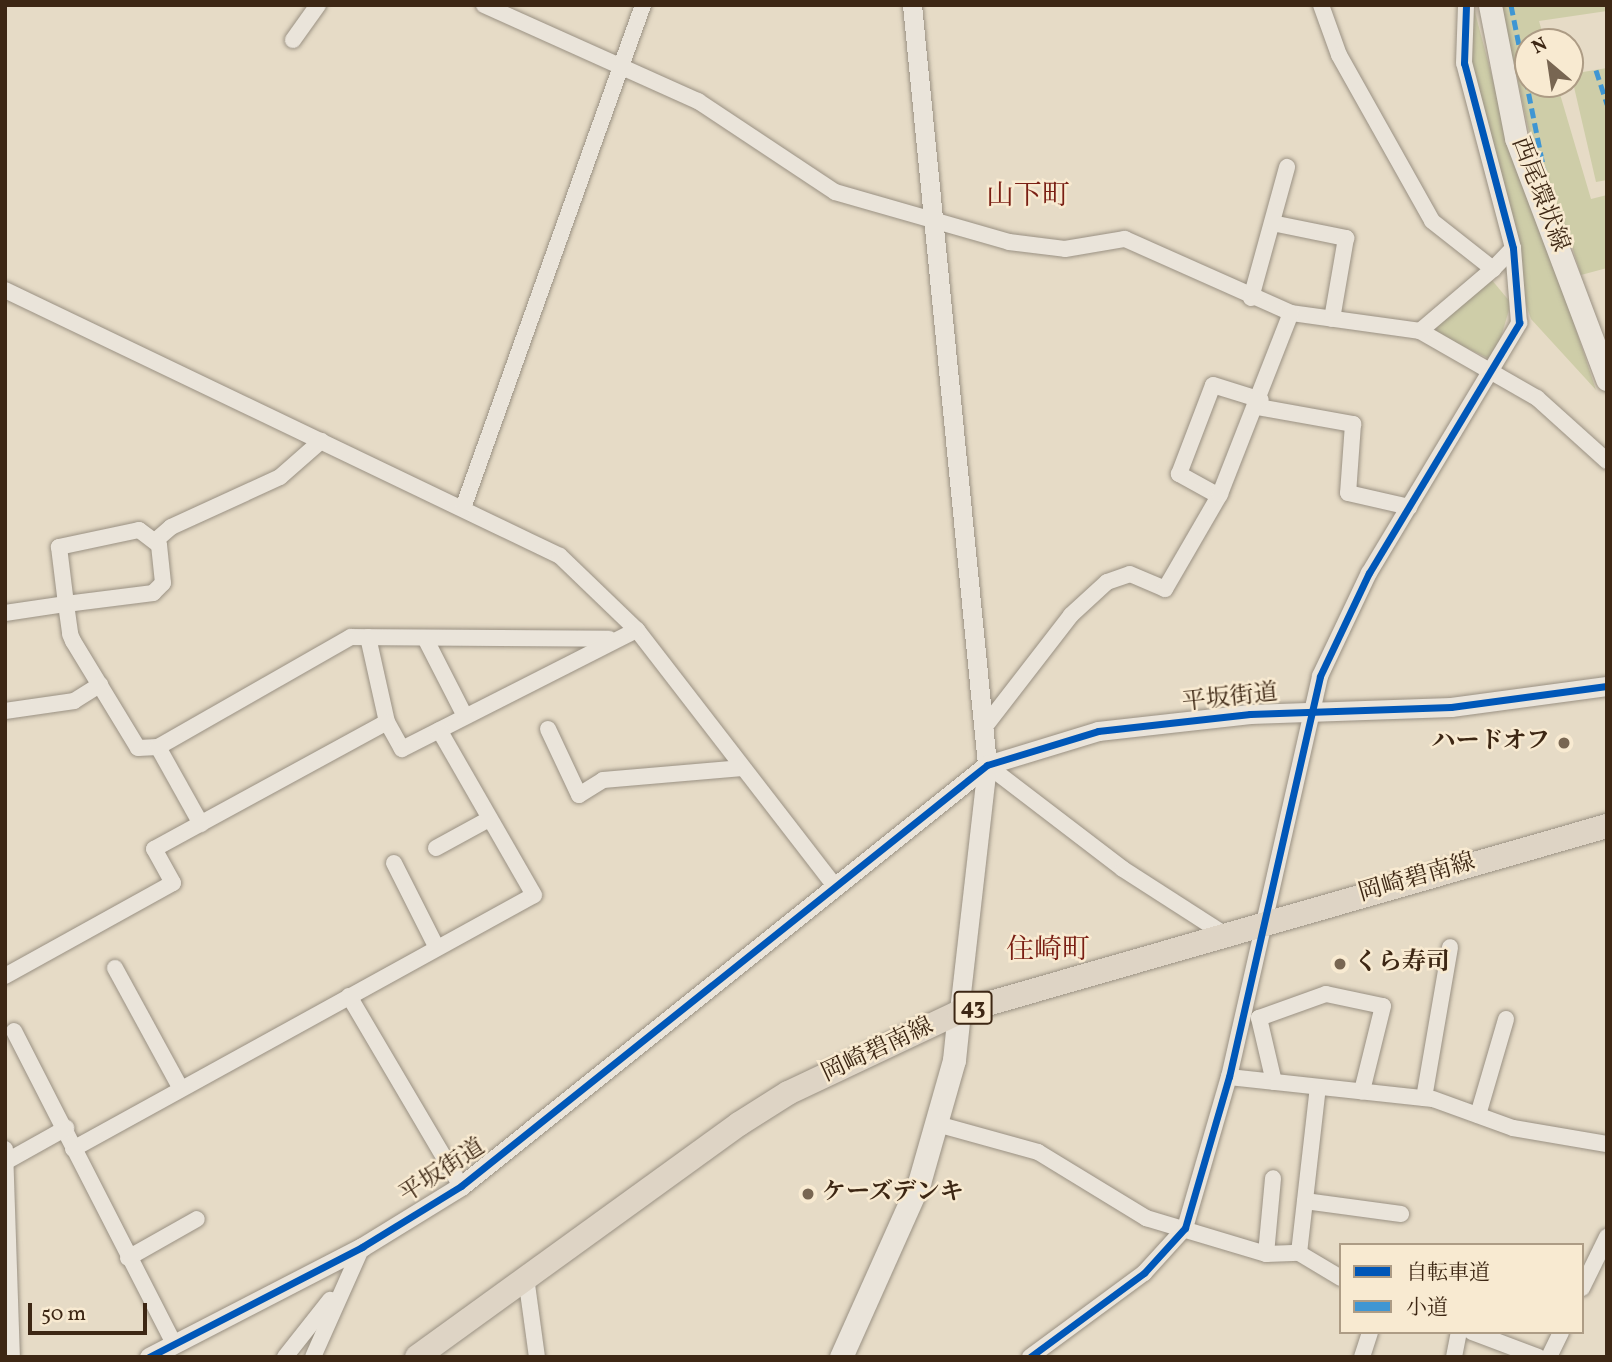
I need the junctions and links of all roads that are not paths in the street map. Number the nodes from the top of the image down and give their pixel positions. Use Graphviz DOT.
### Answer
graph roads {
  1 [pos="318,5"];
  2 [pos="484,5"];
  3 [pos="643,5"];
  4 [pos="912,5"];
  5 [pos="1321,5"];
  6 [pos="1466,5"];
  7 [pos="1490,5"];
  8 [pos="293,40"];
  9 [pos="623,67"];
  10 [pos="1287,167"];
  11 [pos="933,219"];
  12 [pos="1272,223"];
  13 [pos="1513,248"];
  14 [pos="1493,269"];
  15 [pos="5,290"];
  16 [pos="1251,298"];
  17 [pos="1291,313"];
  18 [pos="1332,319"];
  19 [pos="1420,331"];
  20 [pos="1496,371"];
  21 [pos="1607,379"];
  22 [pos="1259,403"];
  23 [pos="321,441"];
  24 [pos="1607,461"];
  25 [pos="1219,496"];
  26 [pos="1409,507"];
  27 [pos="463,508"];
  28 [pos="155,541"];
  29 [pos="66,604"];
  30 [pos="5,613"];
  31 [pos="637,631"];
  32 [pos="368,637"];
  33 [pos="425,638"];
  34 [pos="614,639"];
  35 [pos="100,685"];
  36 [pos="1607,685"];
  37 [pos="5,711"];
  38 [pos="1308,711"];
  39 [pos="465,716"];
  40 [pos="387,722"];
  41 [pos="548,729"];
  42 [pos="983,729"];
  43 [pos="439,730"];
  44 [pos="158,747"];
  45 [pos="987,765"];
  46 [pos="742,768"];
  47 [pos="489,818"];
  48 [pos="201,824"];
  49 [pos="1607,826"];
  50 [pos="436,848"];
  51 [pos="394,863"];
  52 [pos="833,884"];
  53 [pos="1259,925"];
  54 [pos="1224,934"];
  55 [pos="1450,947"];
  56 [pos="437,948"];
  57 [pos="115,968"];
  58 [pos="5,976"];
  59 [pos="349,996"];
  60 [pos="1244,1003"];
  61 [pos="959,1012"];
  62 [pos="1259,1017"];
  63 [pos="1506,1019"];
  64 [pos="14,1031"];
  65 [pos="1229,1077"];
  66 [pos="1274,1082"];
  67 [pos="180,1087"];
  68 [pos="1318,1087"];
  69 [pos="1362,1091"];
  70 [pos="1424,1098"];
  71 [pos="1478,1115"];
  72 [pos="937,1124"];
  73 [pos="66,1128"];
  74 [pos="1607,1144"];
  75 [pos="73,1149"];
  76 [pos="6,1163"];
  77 [pos="1273,1178"];
  78 [pos="461,1186"];
  79 [pos="1305,1201"];
  80 [pos="1401,1214"];
  81 [pos="197,1219"];
  82 [pos="1185,1228"];
  83 [pos="1607,1237"];
  84 [pos="362,1247"];
  85 [pos="1299,1253"];
  86 [pos="1266,1254"];
  87 [pos="128,1258"];
  88 [pos="352,1274"];
  89 [pos="526,1277"];
  90 [pos="1339,1277"];
  91 [pos="1584,1284"];
  92 [pos="9,1320"];
  93 [pos="1369,1334"];
  94 [pos="1458,1334"];
  95 [pos="1477,1334"];
  96 [pos="1560,1334"];
  97 [pos="174,1343"];
  98 [pos="12,1357"];
  99 [pos="149,1357"];
  100 [pos="285,1357"];
  101 [pos="313,1357"];
  102 [pos="417,1357"];
  103 [pos="537,1357"];
  104 [pos="841,1357"];
  105 [pos="1030,1357"];
  106 [pos="1362,1357"];
  107 [pos="1454,1357"];
  108 [pos="1538,1357"];
  109 [pos="1549,1357"];
  1 -- 8 [label="street"];
  2 -- 9 [label="street"];
  3 -- 9 [label="street"];
  4 -- 11 [label="street"];
  5 -- 14 [label="street"];
  6 -- 13 [label="street"];
  7 -- 21 [label="main road, 西尾環状線"];
  9 -- 11 [label="street"];
  9 -- 27 [label="street"];
  10 -- 12 [label="street"];
  11 -- 16 [label="street"];
  11 -- 42 [label="street"];
  12 -- 16 [label="street"];
  12 -- 18 [label="street"];
  13 -- 14 [label="street"];
  13 -- 20 [label="street"];
  14 -- 19 [label="street"];
  15 -- 23 [label="street"];
  16 -- 17 [label="street"];
  17 -- 18 [label="street"];
  17 -- 22 [label="street"];
  18 -- 19 [label="street"];
  19 -- 20 [label="street"];
  20 -- 24 [label="street"];
  20 -- 26 [label="street"];
  22 -- 25 [label="street"];
  22 -- 25 [label="street"];
  22 -- 26 [label="street"];
  23 -- 27 [label="street"];
  23 -- 28 [label="street"];
  25 -- 42 [label="street"];
  26 -- 38 [label="street"];
  27 -- 31 [label="street"];
  28 -- 29 [label="street"];
  28 -- 29 [label="street"];
  29 -- 30 [label="street"];
  29 -- 35 [label="street"];
  31 -- 34 [label="street"];
  31 -- 46 [label="street"];
  32 -- 33 [label="street"];
  32 -- 40 [label="street"];
  32 -- 44 [label="street"];
  33 -- 34 [label="street"];
  33 -- 39 [label="street"];
  34 -- 39 [label="street"];
  35 -- 37 [label="street"];
  35 -- 44 [label="street"];
  36 -- 38 [label="street, 平坂街道"];
  38 -- 45 [label="street, 平坂街道"];
  38 -- 53 [label="street"];
  39 -- 43 [label="street"];
  40 -- 43 [label="street"];
  40 -- 48 [label="street"];
  41 -- 46 [label="street"];
  42 -- 45 [label="street"];
  43 -- 47 [label="street"];
  44 -- 48 [label="street"];
  45 -- 52 [label="street, 平坂街道"];
  45 -- 54 [label="street"];
  45 -- 61 [label="street"];
  46 -- 52 [label="street"];
  47 -- 50 [label="street"];
  47 -- 56 [label="street"];
  48 -- 58 [label="street"];
  49 -- 53 [label="main road, 岡崎碧南線 / 43"];
  51 -- 56 [label="street"];
  52 -- 78 [label="street, 平坂街道"];
  53 -- 54 [label="main road, 岡崎碧南線 / 43"];
  53 -- 60 [label="street"];
  54 -- 61 [label="main road, 岡崎碧南線 / 43"];
  55 -- 70 [label="street"];
  56 -- 59 [label="street"];
  57 -- 67 [label="street"];
  59 -- 67 [label="street"];
  59 -- 78 [label="street"];
  60 -- 62 [label="street"];
  60 -- 65 [label="street"];
  61 -- 72 [label="main road"];
  61 -- 89 [label="main road, 岡崎碧南線 / 43"];
  62 -- 66 [label="street"];
  62 -- 69 [label="street"];
  63 -- 71 [label="street"];
  64 -- 73 [label="street"];
  65 -- 66 [label="street"];
  65 -- 82 [label="street"];
  66 -- 68 [label="street"];
  67 -- 75 [label="street"];
  68 -- 69 [label="street"];
  68 -- 79 [label="street"];
  69 -- 70 [label="street"];
  70 -- 71 [label="street"];
  71 -- 74 [label="street"];
  72 -- 82 [label="street"];
  72 -- 104 [label="main road"];
  73 -- 75 [label="street"];
  73 -- 76 [label="street"];
  75 -- 87 [label="street"];
  76 -- 92 [label="street"];
  77 -- 86 [label="street"];
  78 -- 84 [label="street, 平坂街道"];
  79 -- 80 [label="street"];
  79 -- 85 [label="street"];
  81 -- 87 [label="street"];
  82 -- 86 [label="street"];
  82 -- 105 [label="street"];
  83 -- 91 [label="street"];
  84 -- 88 [label="street"];
  84 -- 97 [label="street, 平坂街道"];
  85 -- 86 [label="street"];
  85 -- 90 [label="street"];
  87 -- 97 [label="street"];
  88 -- 100 [label="street"];
  88 -- 101 [label="street"];
  89 -- 102 [label="main road, 岡崎碧南線 / 43"];
  89 -- 103 [label="street"];
  92 -- 98 [label="street"];
  93 -- 106 [label="street"];
  94 -- 107 [label="street"];
  95 -- 108 [label="street"];
  96 -- 109 [label="street"];
  97 -- 99 [label="street, 平坂街道"];
}
